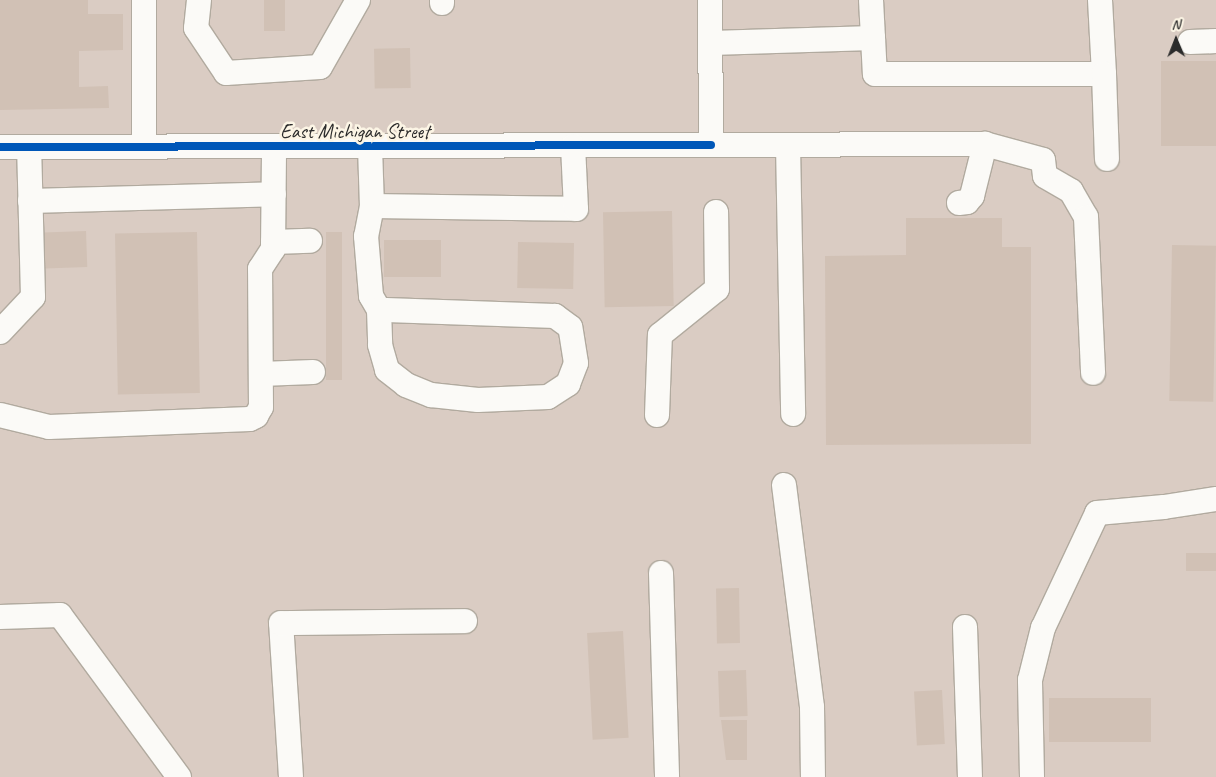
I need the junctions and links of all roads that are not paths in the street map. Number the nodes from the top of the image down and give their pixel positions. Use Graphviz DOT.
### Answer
graph roads {
  1 [pos="144,0"];
  2 [pos="199,0"];
  3 [pos="358,0"];
  4 [pos="710,0"];
  5 [pos="871,0"];
  6 [pos="1100,0"];
  7 [pos="873,38"];
  8 [pos="1216,41"];
  9 [pos="1190,42"];
  10 [pos="711,43"];
  11 [pos="1104,74"];
  12 [pos="985,144"];
  13 [pos="711,145"];
  14 [pos="788,145"];
  15 [pos="573,146"];
  16 [pos="30,147"];
  17 [pos="144,147"];
  18 [pos="274,147"];
  19 [pos="370,147"];
  20 [pos="0,148"];
  21 [pos="1107,159"];
  22 [pos="274,194"];
  23 [pos="30,201"];
  24 [pos="959,203"];
  25 [pos="372,206"];
  26 [pos="716,212"];
  27 [pos="310,241"];
  28 [pos="274,242"];
  29 [pos="379,310"];
  30 [pos="0,332"];
  31 [pos="313,372"];
  32 [pos="1093,373"];
  33 [pos="261,374"];
  34 [pos="0,414"];
  35 [pos="793,414"];
  36 [pos="657,415"];
  37 [pos="784,485"];
  38 [pos="1216,498"];
  39 [pos="661,573"];
  40 [pos="0,617"];
  41 [pos="465,621"];
  42 [pos="966,627"];
  43 [pos="179,777"];
  44 [pos="291,777"];
  45 [pos="666,777"];
  46 [pos="813,777"];
  47 [pos="970,777"];
  48 [pos="1032,777"];
  1 -- 17 [label="street"];
  2 -- 3 [label="street"];
  4 -- 10 [label="street"];
  5 -- 7 [label="street"];
  6 -- 11 [label="street"];
  7 -- 10 [label="street"];
  7 -- 11 [label="street"];
  8 -- 9 [label="street"];
  10 -- 13 [label="street"];
  11 -- 21 [label="street"];
  12 -- 14 [label="street, East Michigan Street"];
  12 -- 24 [label="street"];
  12 -- 32 [label="street, East Michigan Street"];
  13 -- 14 [label="street, East Michigan Street"];
  13 -- 15 [label="street, East Michigan Street"];
  14 -- 35 [label="street"];
  15 -- 19 [label="street, East Michigan Street"];
  15 -- 25 [label="street"];
  16 -- 17 [label="street, East Michigan Street"];
  16 -- 20 [label="street, East Michigan Street"];
  16 -- 23 [label="street"];
  17 -- 18 [label="street, East Michigan Street"];
  18 -- 19 [label="street, East Michigan Street"];
  18 -- 22 [label="street"];
  19 -- 25 [label="street"];
  22 -- 23 [label="street"];
  22 -- 28 [label="street"];
  23 -- 30 [label="street"];
  25 -- 29 [label="street"];
  26 -- 36 [label="street"];
  27 -- 28 [label="street"];
  28 -- 33 [label="street"];
  29 -- 29 [label="street"];
  31 -- 33 [label="street"];
  33 -- 34 [label="street"];
  37 -- 46 [label="street"];
  38 -- 48 [label="street"];
  39 -- 45 [label="street"];
  40 -- 43 [label="street"];
  41 -- 44 [label="street"];
  42 -- 47 [label="street"];
}
